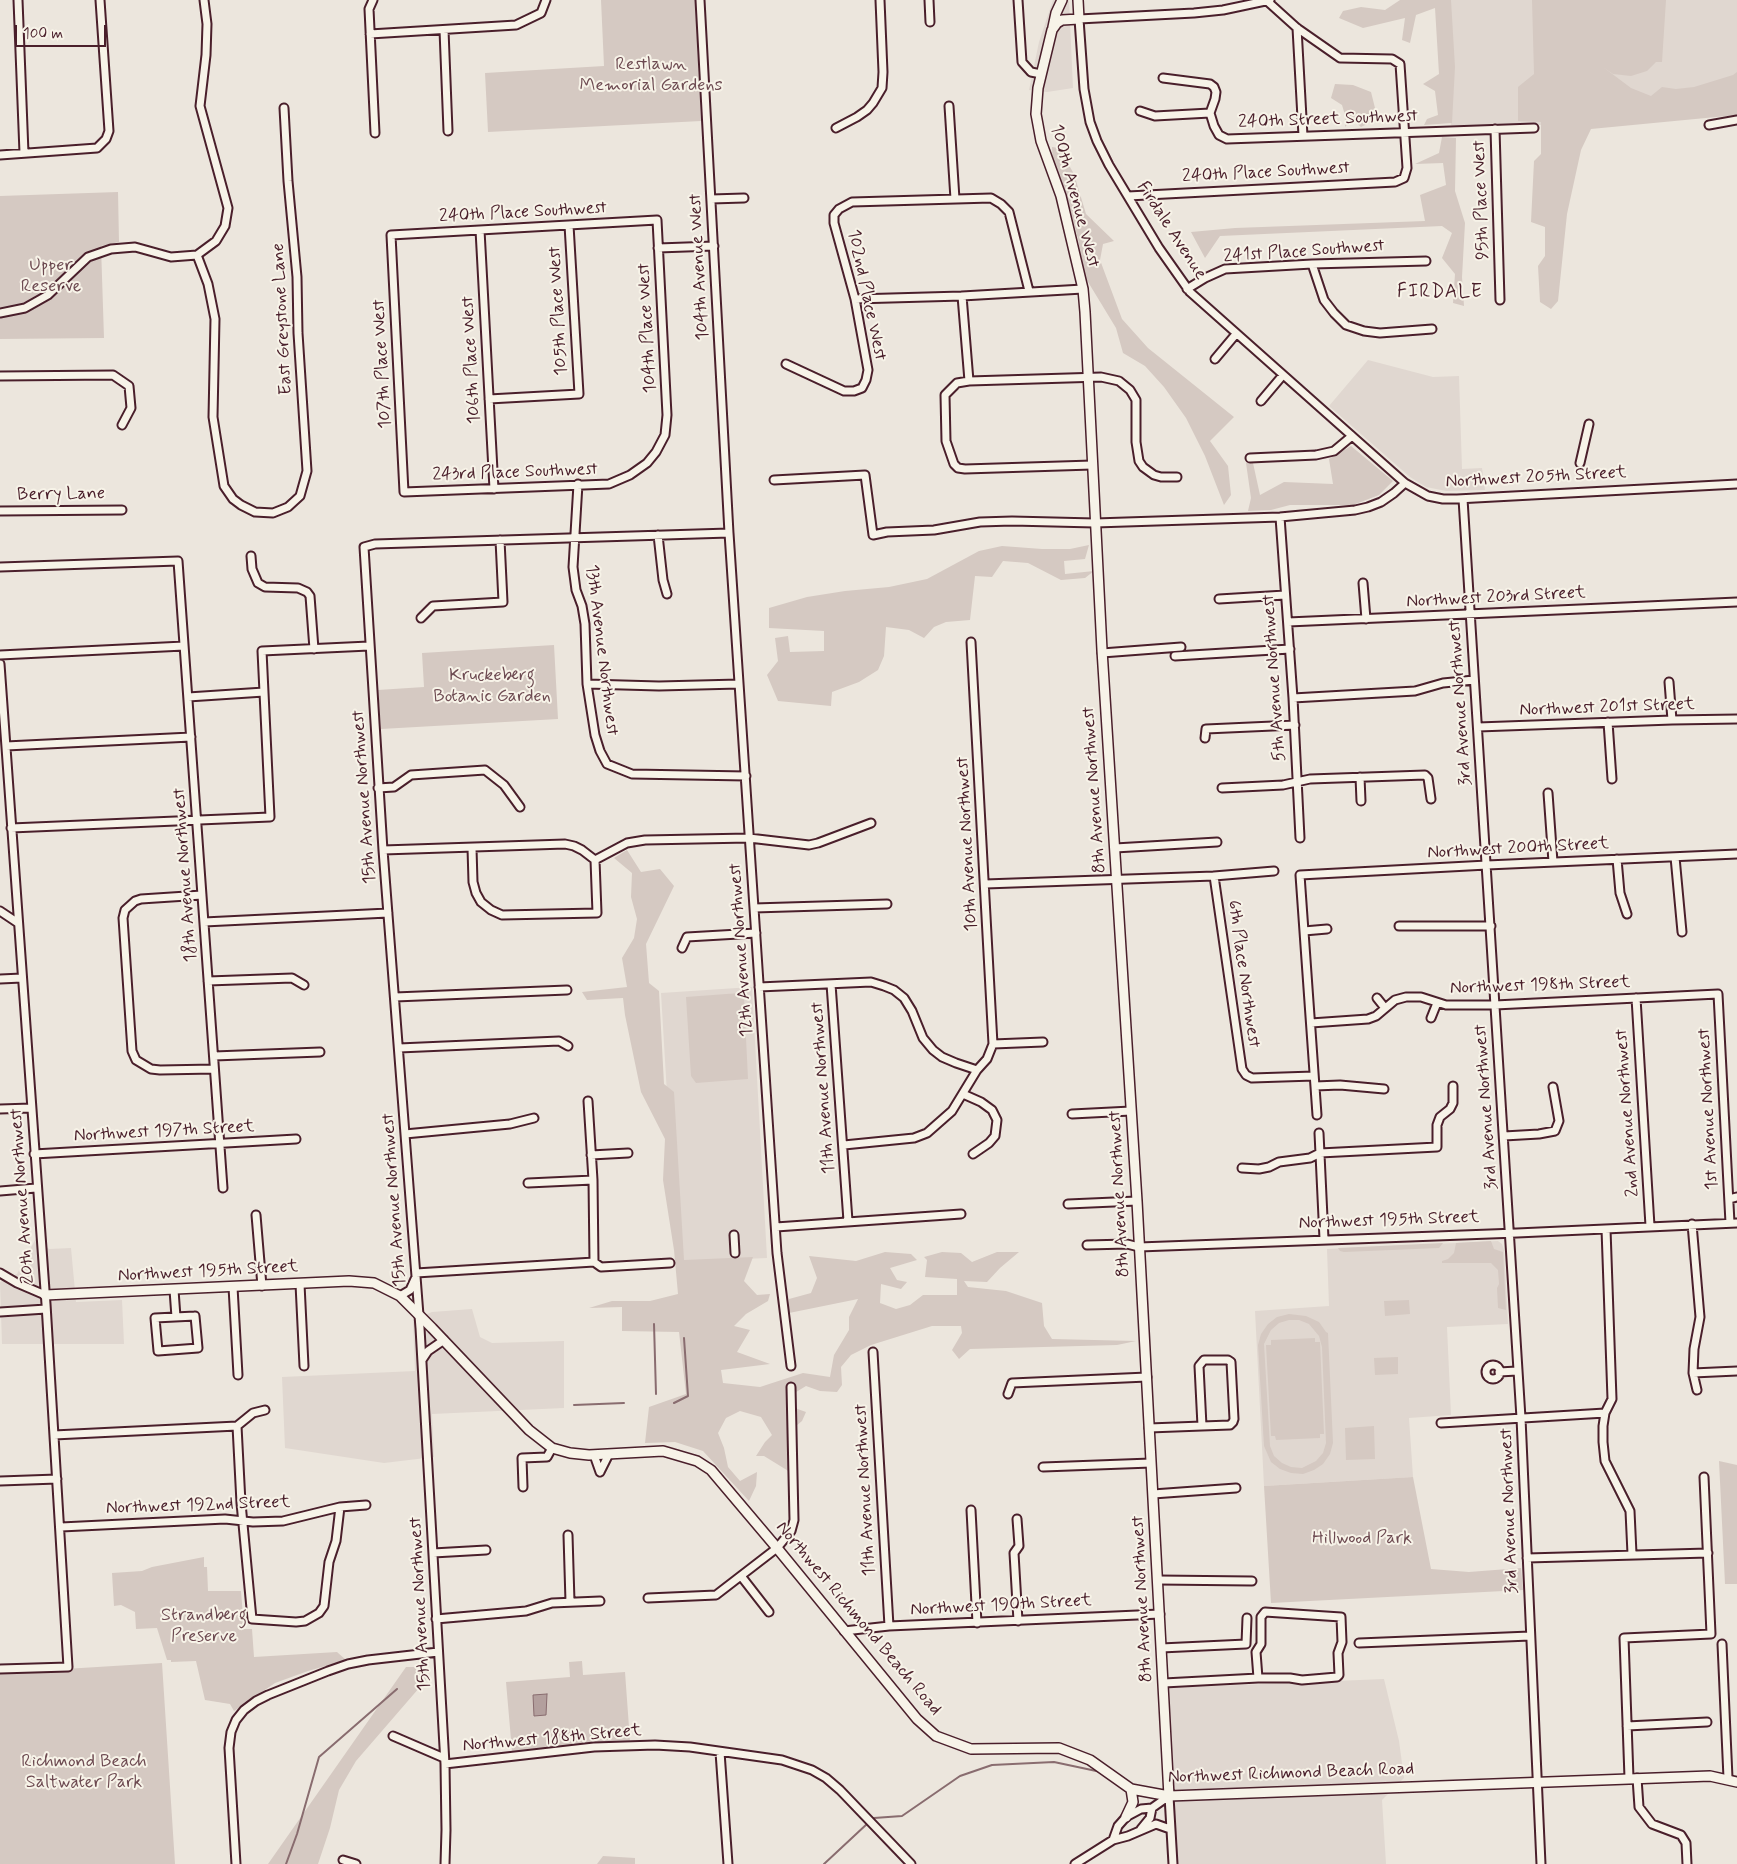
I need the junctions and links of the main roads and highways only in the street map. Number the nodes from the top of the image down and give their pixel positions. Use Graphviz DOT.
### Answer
graph roads {
  1 [pos="1062,0"];
  2 [pos="1078,0"];
  3 [pos="1053,27"];
  4 [pos="1095,523"];
  5 [pos="374,1283"];
  6 [pos="45,1295"];
  7 [pos="1733,1780"];
  8 [pos="1131,1789"];
  9 [pos="1169,1796"];
  10 [pos="1126,1817"];
  1 -- 3 [label="main road, 100th Avenue West"];
  2 -- 3 [label="main road, Firdale Avenue"];
  3 -- 4 [label="main road, 100th Avenue West"];
  4 -- 9 [label="main road, 8th Avenue Northwest"];
  5 -- 6 [label="main road, Northwest 195th Street"];
  5 -- 8 [label="main road, Northwest Richmond Beach Road"];
  7 -- 9 [label="main road, Northwest Richmond Beach Road"];
  8 -- 9 [label="main road, Northwest Richmond Beach Road"];
  8 -- 10 [label="main road"];
}
